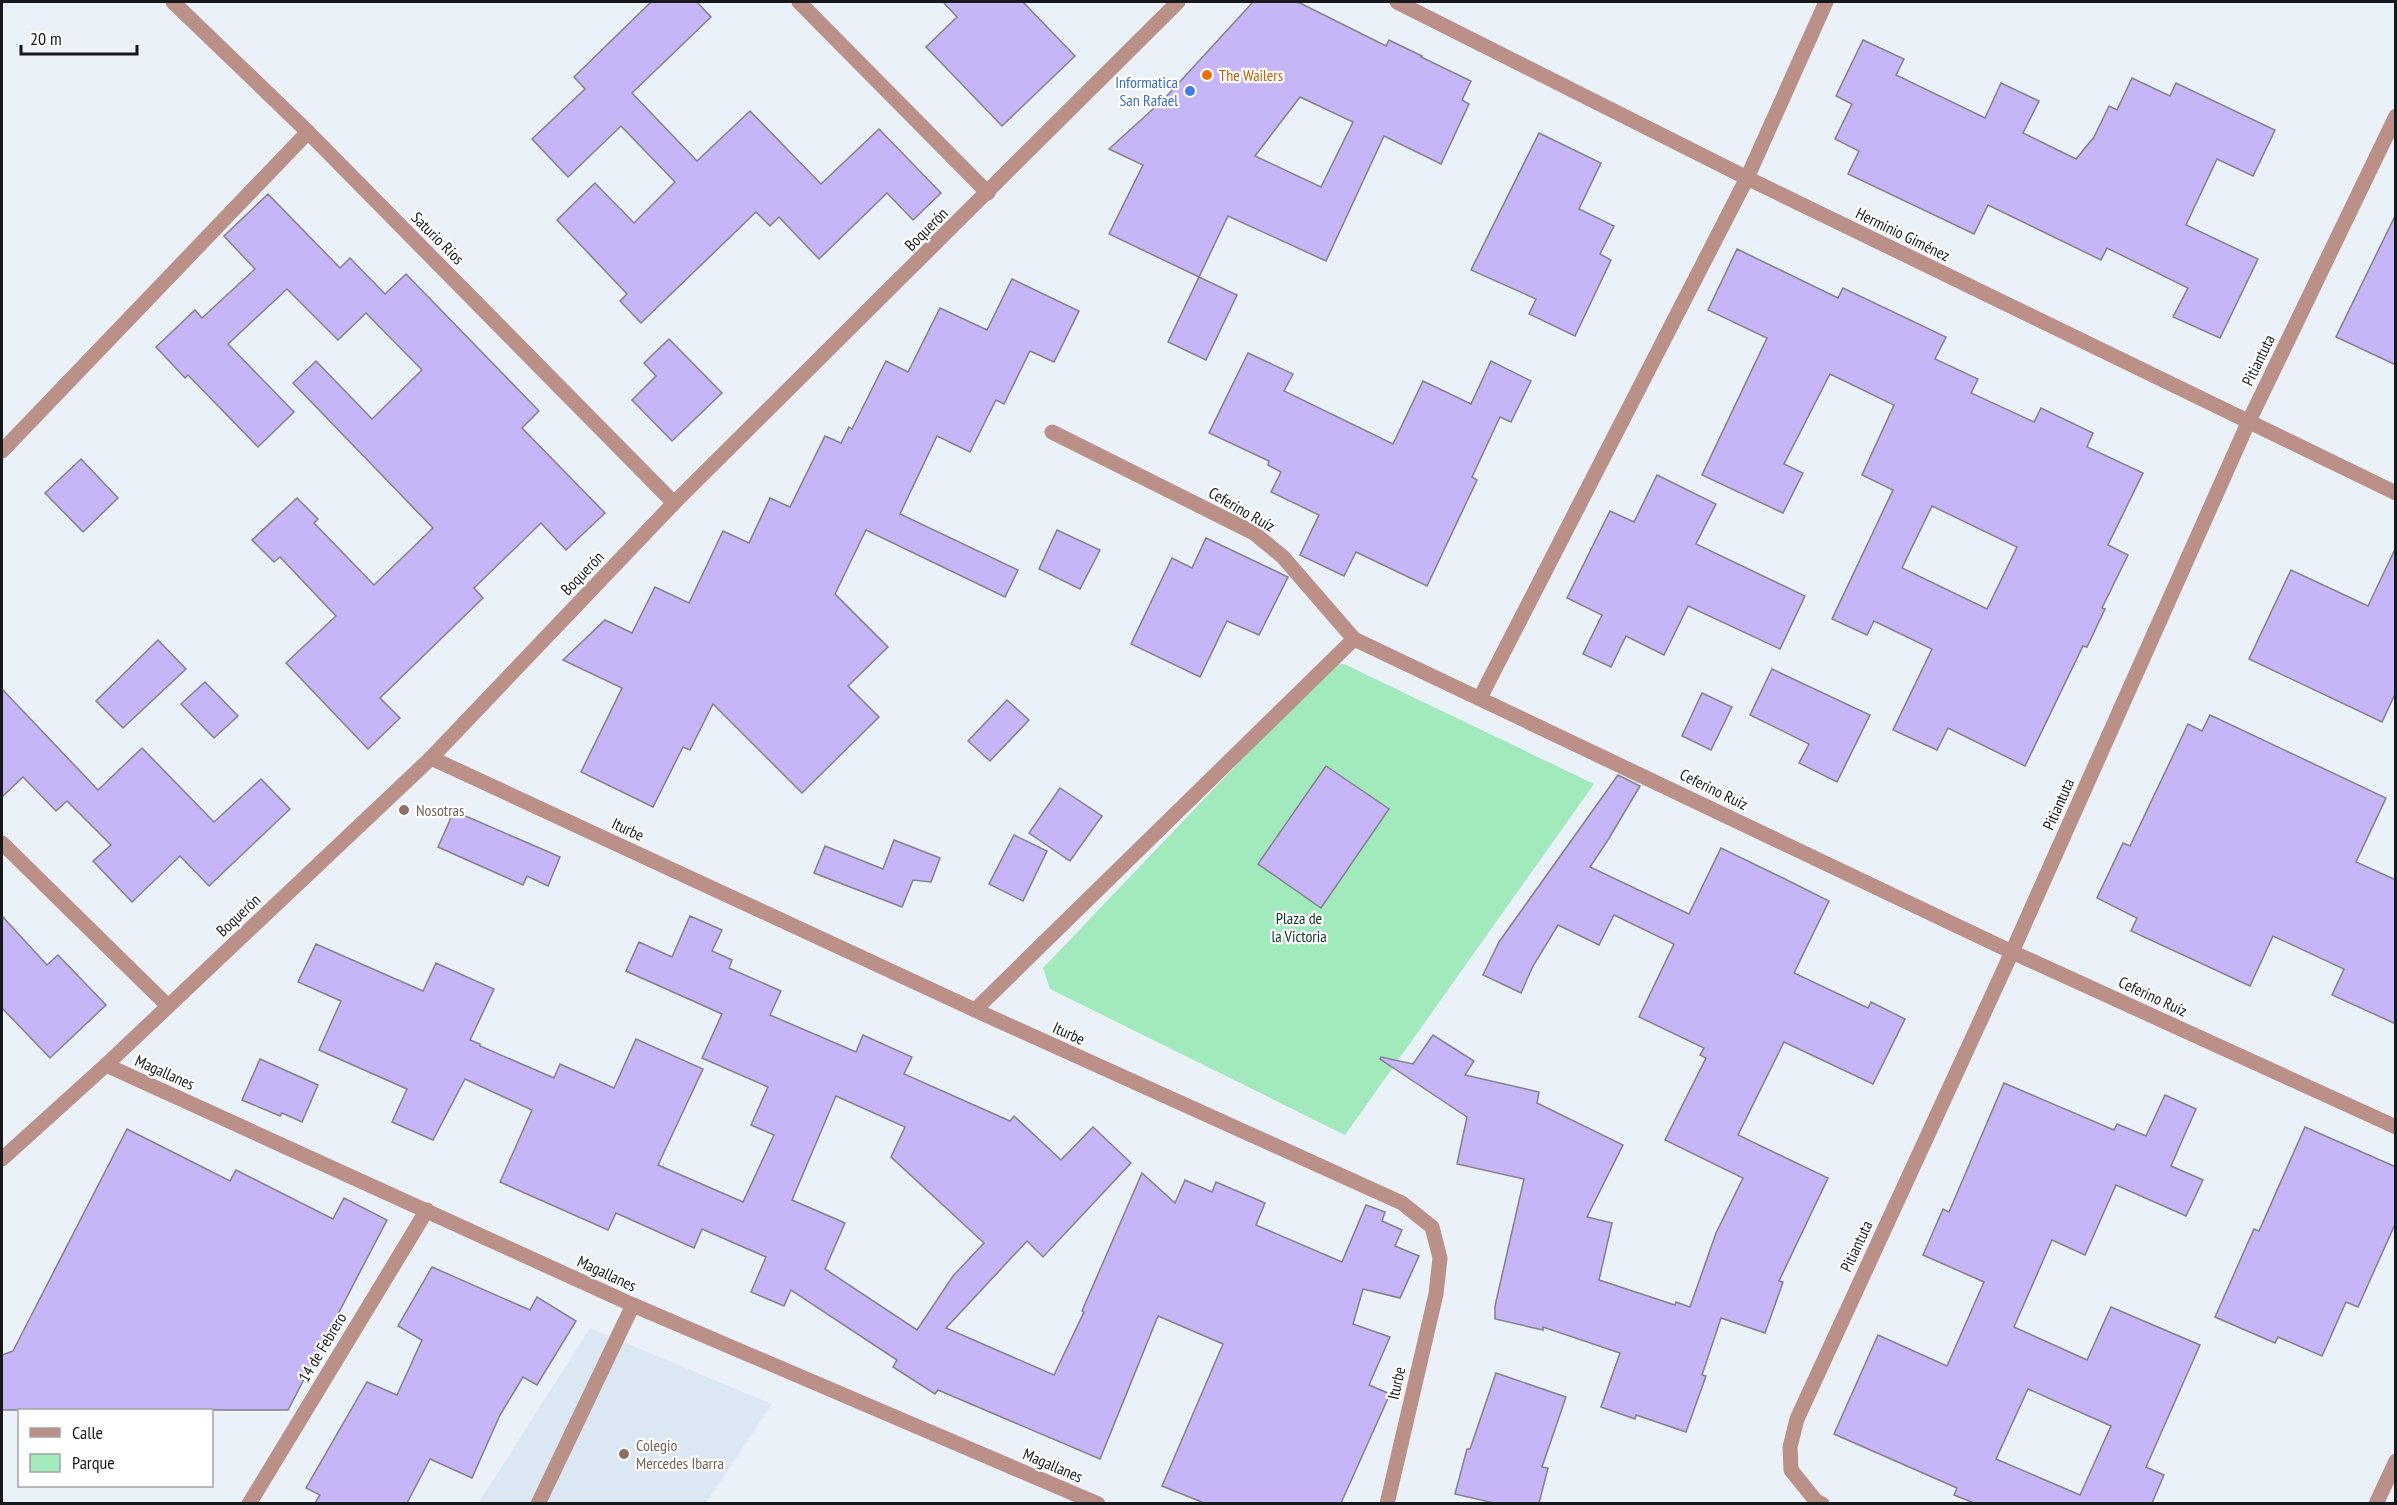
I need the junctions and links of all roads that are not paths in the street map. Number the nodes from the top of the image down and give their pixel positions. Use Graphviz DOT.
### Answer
graph roads {
  1 [pos="173,2"];
  2 [pos="799,2"];
  3 [pos="1178,2"];
  4 [pos="1397,2"];
  5 [pos="1826,2"];
  6 [pos="2396,116"];
  7 [pos="308,132"];
  8 [pos="1747,178"];
  9 [pos="988,193"];
  10 [pos="2248,423"];
  11 [pos="1052,432"];
  12 [pos="2,451"];
  13 [pos="2396,494"];
  14 [pos="674,503"];
  15 [pos="1354,639"];
  16 [pos="1480,698"];
  17 [pos="431,758"];
  18 [pos="2,843"];
  19 [pos="2012,952"];
  20 [pos="168,1006"];
  21 [pos="975,1010"];
  22 [pos="106,1065"];
  23 [pos="2396,1127"];
  24 [pos="2,1159"];
  25 [pos="427,1210"];
  26 [pos="633,1305"];
  27 [pos="2396,1461"];
  28 [pos="249,1503"];
  29 [pos="538,1503"];
  30 [pos="1098,1503"];
  31 [pos="1387,1503"];
  32 [pos="1822,1503"];
  33 [pos="2376,1503"];
  1 -- 7 [label="street, Saturio Ríos"];
  2 -- 9 [label="street"];
  3 -- 9 [label="street, Boquerón"];
  4 -- 8 [label="street, Herminio Giménez"];
  5 -- 8 [label="street"];
  6 -- 10 [label="street, Pitiantuta"];
  7 -- 12 [label="street"];
  7 -- 14 [label="street, Saturio Ríos"];
  8 -- 10 [label="street, Herminio Giménez"];
  8 -- 16 [label="street"];
  9 -- 14 [label="street, Boquerón"];
  10 -- 13 [label="street, Herminio Giménez"];
  10 -- 19 [label="street, Pitiantuta"];
  11 -- 15 [label="street, Ceferino Ruíz"];
  14 -- 17 [label="street, Boquerón"];
  15 -- 16 [label="street, Ceferino Ruíz"];
  15 -- 21 [label="street"];
  16 -- 19 [label="street, Ceferino Ruíz"];
  17 -- 20 [label="street, Boquerón"];
  17 -- 21 [label="street, Iturbe"];
  18 -- 20 [label="street"];
  19 -- 23 [label="street, Ceferino Ruíz"];
  19 -- 32 [label="street, Pitiantuta"];
  20 -- 22 [label="street, Boquerón"];
  21 -- 31 [label="street, Iturbe"];
  22 -- 24 [label="street, Boquerón"];
  22 -- 25 [label="street, Magallanes"];
  25 -- 26 [label="street, Magallanes"];
  25 -- 28 [label="street, 14 de Febrero"];
  26 -- 29 [label="street"];
  26 -- 30 [label="street, Magallanes"];
  27 -- 33 [label="street"];
}
